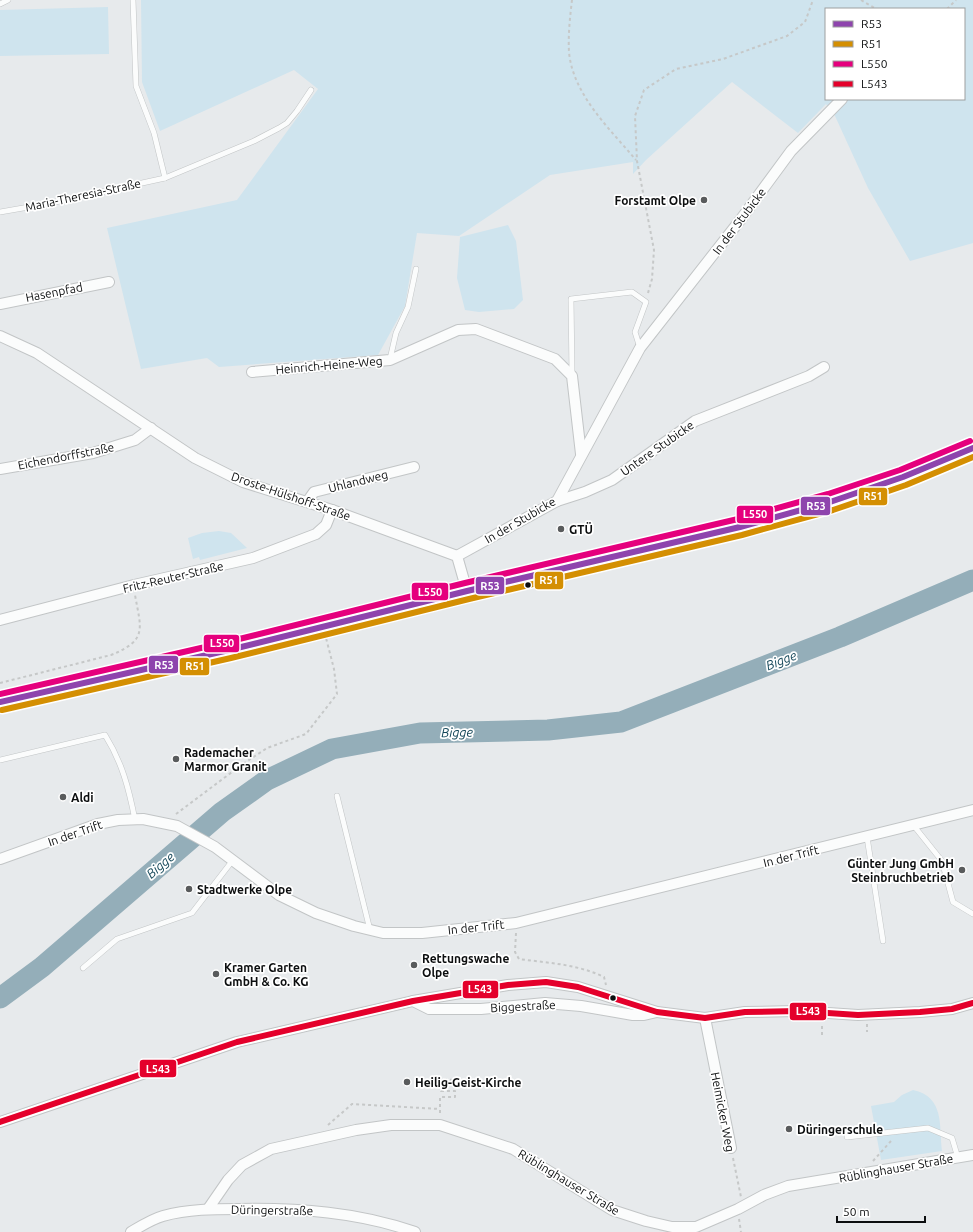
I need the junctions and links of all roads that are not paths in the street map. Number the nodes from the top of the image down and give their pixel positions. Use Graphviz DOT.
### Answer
graph roads {
  1 [pos="8,0"];
  2 [pos="133,0"];
  3 [pos="0,4"];
  4 [pos="310,90"];
  5 [pos="841,100"];
  6 [pos="165,178"];
  7 [pos="0,212"];
  8 [pos="416,269"];
  9 [pos="109,282"];
  10 [pos="0,304"];
  11 [pos="0,336"];
  12 [pos="640,348"];
  13 [pos="390,360"];
  14 [pos="824,367"];
  15 [pos="252,372"];
  16 [pos="572,376"];
  17 [pos="151,428"];
  18 [pos="973,448"];
  19 [pos="581,454"];
  20 [pos="414,467"];
  21 [pos="0,469"];
  22 [pos="557,501"];
  23 [pos="307,502"];
  24 [pos="332,510"];
  25 [pos="457,556"];
  26 [pos="467,591"];
  27 [pos="0,620"];
  28 [pos="0,702"];
  29 [pos="0,760"];
  30 [pos="337,796"];
  31 [pos="973,810"];
  32 [pos="135,820"];
  33 [pos="914,826"];
  34 [pos="867,837"];
  35 [pos="0,859"];
  36 [pos="233,860"];
  37 [pos="973,914"];
  38 [pos="370,930"];
  39 [pos="883,941"];
  40 [pos="83,968"];
  41 [pos="413,1001"];
  42 [pos="973,1003"];
  43 [pos="657,1012"];
  44 [pos="705,1018"];
  45 [pos="0,1122"];
  46 [pos="848,1137"];
  47 [pos="731,1148"];
  48 [pos="973,1155"];
  49 [pos="958,1158"];
  50 [pos="208,1210"];
  51 [pos="131,1232"];
  52 [pos="415,1232"];
  1 -- 3 [label="lane"];
  2 -- 6 [label="lane"];
  4 -- 6 [label="lane, Maria-Theresia-Straße"];
  5 -- 12 [label="street, In der Stubicke"];
  6 -- 7 [label="lane, Maria-Theresia-Straße"];
  8 -- 13 [label="lane"];
  9 -- 10 [label="street, Hasenpfad"];
  11 -- 17 [label="street, Droste-Hülshoff-Straße"];
  12 -- 16 [label="lane"];
  12 -- 19 [label="street, In der Stubicke"];
  13 -- 15 [label="street, Heinrich-Heine-Weg"];
  13 -- 16 [label="street, Heinrich-Heine-Weg"];
  14 -- 22 [label="street, Untere Stubicke"];
  16 -- 19 [label="street"];
  17 -- 21 [label="street, Eichendorffstraße"];
  17 -- 23 [label="street, Droste-Hülshoff-Straße"];
  18 -- 26 [label="main road"];
  19 -- 22 [label="street, In der Stubicke"];
  20 -- 23 [label="street, Uhlandweg"];
  22 -- 25 [label="street, In der Stubicke"];
  23 -- 24 [label="street, Droste-Hülshoff-Straße"];
  24 -- 25 [label="street, Droste-Hülshoff-Straße"];
  24 -- 27 [label="street, Fritz-Reuter-Straße"];
  25 -- 26 [label="street"];
  26 -- 28 [label="main road"];
  29 -- 32 [label="lane"];
  30 -- 38 [label="lane"];
  31 -- 33 [label="street, In der Trift"];
  32 -- 35 [label="street, In der Trift"];
  32 -- 36 [label="street, In der Trift"];
  33 -- 34 [label="street, In der Trift"];
  33 -- 37 [label="lane"];
  34 -- 38 [label="street, In der Trift"];
  34 -- 39 [label="lane"];
  36 -- 38 [label="street, In der Trift"];
  36 -- 40 [label="lane"];
  41 -- 43 [label="street, Biggestraße"];
  41 -- 43 [label="street, Biggestraße"];
  41 -- 45 [label="street, Biggestraße"];
  42 -- 44 [label="street, Biggestraße"];
  43 -- 44 [label="street, Biggestraße"];
  44 -- 47 [label="street, Heimicker Weg"];
  46 -- 49 [label="lane"];
  48 -- 49 [label="street, Rüblinghauser Straße"];
  49 -- 50 [label="street, Rüblinghauser Straße"];
  50 -- 51 [label="street, Düringerstraße"];
  50 -- 52 [label="street, Düringerstraße"];
}
